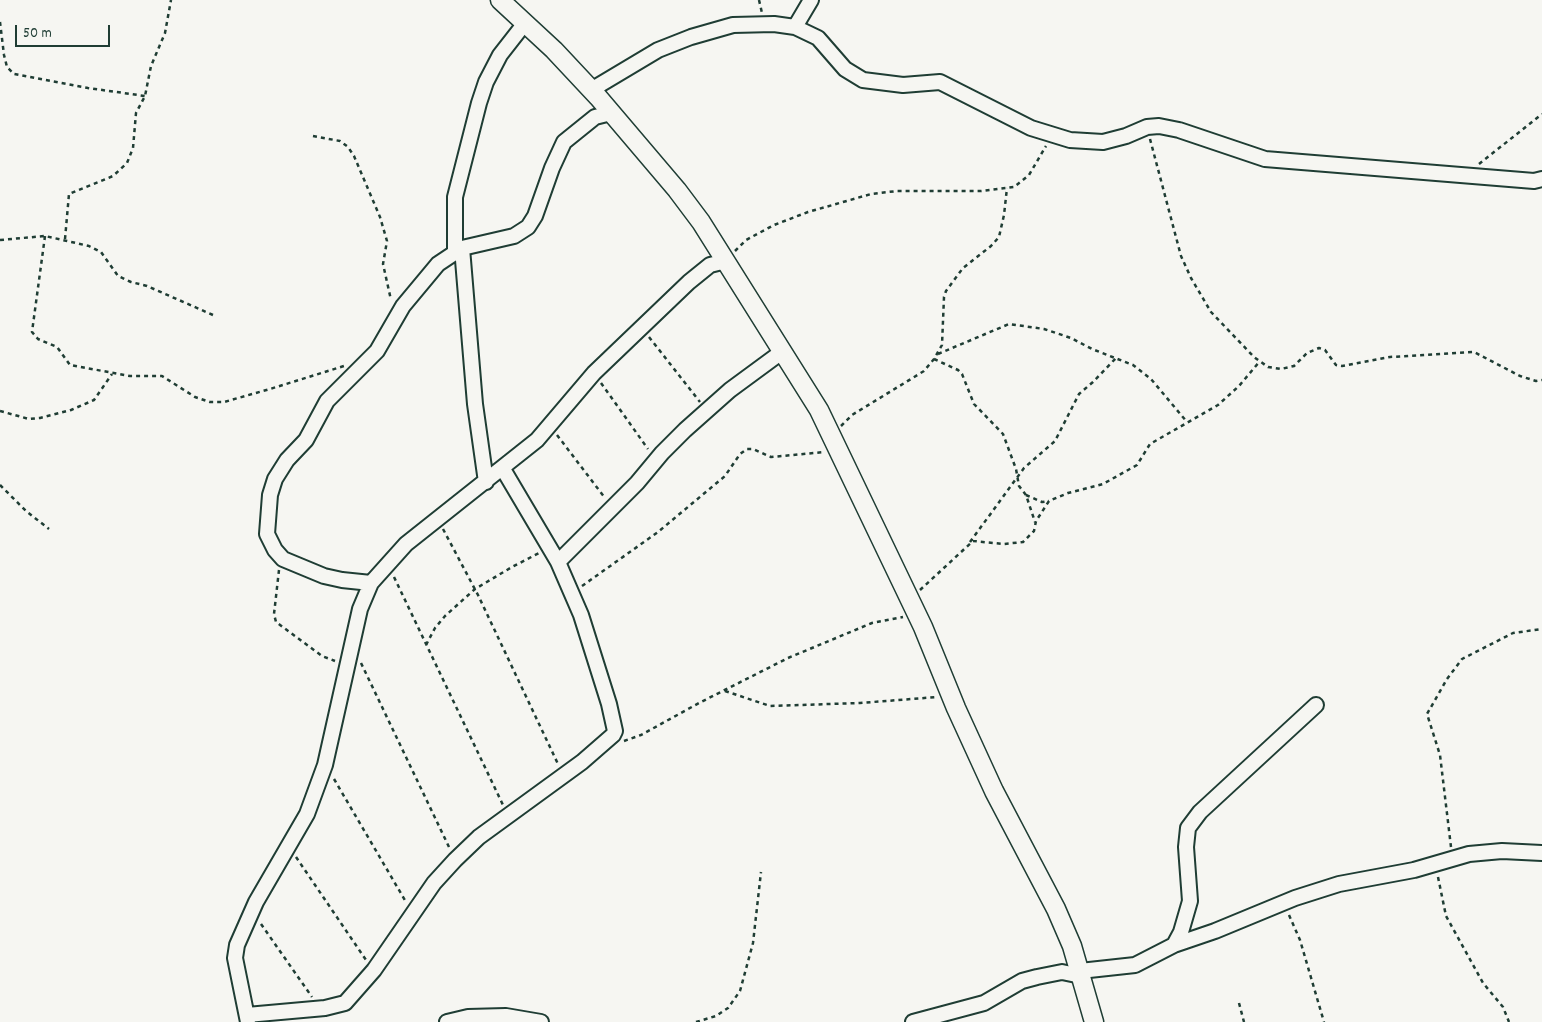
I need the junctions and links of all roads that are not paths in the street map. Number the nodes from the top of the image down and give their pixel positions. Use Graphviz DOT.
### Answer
graph roads {
  1 [pos="500,0"];
  2 [pos="811,0"];
  3 [pos="525,24"];
  4 [pos="795,27"];
  5 [pos="591,90"];
  6 [pos="610,113"];
  7 [pos="1542,179"];
  8 [pos="458,250"];
  9 [pos="726,261"];
  10 [pos="783,351"];
  11 [pos="503,469"];
  12 [pos="486,482"];
  13 [pos="558,562"];
  14 [pos="370,583"];
  15 [pos="1316,705"];
  16 [pos="1542,853"];
  17 [pos="1174,945"];
  18 [pos="1081,974"];
  19 [pos="247,1019"];
  20 [pos="447,1022"];
  21 [pos="541,1022"];
  22 [pos="913,1022"];
  23 [pos="1094,1022"];
  1 -- 3 [label="street"];
  2 -- 4 [label="street"];
  3 -- 5 [label="street"];
  3 -- 8 [label="street"];
  4 -- 5 [label="street"];
  4 -- 7 [label="street"];
  5 -- 6 [label="street"];
  6 -- 8 [label="street"];
  6 -- 9 [label="street"];
  8 -- 12 [label="street"];
  8 -- 14 [label="street"];
  9 -- 10 [label="street"];
  9 -- 11 [label="street"];
  10 -- 13 [label="street"];
  10 -- 18 [label="street"];
  11 -- 12 [label="street"];
  11 -- 13 [label="street"];
  12 -- 14 [label="street"];
  13 -- 19 [label="street"];
  14 -- 19 [label="street"];
  15 -- 17 [label="street"];
  16 -- 17 [label="street"];
  17 -- 18 [label="street"];
  18 -- 22 [label="street"];
  18 -- 23 [label="street"];
  20 -- 21 [label="street"];
}
